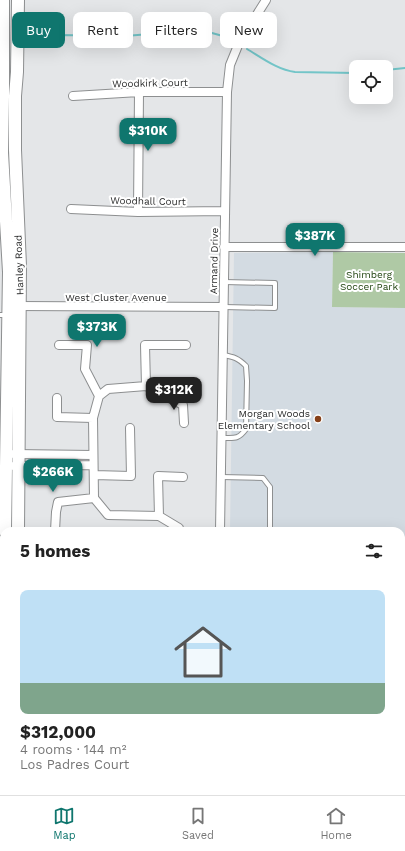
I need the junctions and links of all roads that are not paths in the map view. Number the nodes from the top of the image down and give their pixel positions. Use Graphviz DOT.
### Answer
graph roads {
  1 [pos="3,0"];
  2 [pos="18,0"];
  3 [pos="266,0"];
  4 [pos="139,92"];
  5 [pos="227,92"];
  6 [pos="6,96"];
  7 [pos="73,96"];
  8 [pos="7,207"];
  9 [pos="71,209"];
  10 [pos="225,211"];
  11 [pos="138,212"];
  12 [pos="224,247"];
  13 [pos="405,247"];
  14 [pos="224,282"];
  15 [pos="224,308"];
  16 [pos="9,311"];
  17 [pos="59,345"];
  18 [pos="186,345"];
  19 [pos="4,352"];
  20 [pos="223,355"];
  21 [pos="146,386"];
  22 [pos="99,396"];
  23 [pos="57,398"];
  24 [pos="93,418"];
  25 [pos="184,423"];
  26 [pos="130,428"];
  27 [pos="222,438"];
  28 [pos="93,455"];
  29 [pos="13,460"];
  30 [pos="94,469"];
  31 [pos="183,477"];
  32 [pos="220,477"];
  33 [pos="94,498"];
  34 [pos="159,516"];
  35 [pos="5,527"];
  36 [pos="18,527"];
  37 [pos="55,527"];
  38 [pos="175,527"];
  39 [pos="220,527"];
  40 [pos="270,527"];
  1 -- 6 [label="main road, Hanley Road"];
  2 -- 6 [label="main road, Hanley Road"];
  3 -- 5 [label="street, Armand Drive"];
  4 -- 5 [label="street, Woodkirk Court"];
  4 -- 7 [label="street, Woodkirk Court"];
  4 -- 11 [label="street"];
  5 -- 10 [label="street, Armand Drive"];
  6 -- 8 [label="main road, Hanley Road"];
  8 -- 16 [label="main road, Hanley Road"];
  8 -- 16 [label="main road, Hanley Road"];
  9 -- 11 [label="street, Woodhall Court"];
  10 -- 11 [label="street, Woodhall Court"];
  10 -- 12 [label="street, Armand Drive"];
  12 -- 13 [label="street"];
  12 -- 14 [label="street, Armand Drive"];
  14 -- 15 [label="street, Armand Drive"];
  14 -- 15 [label="lane"];
  15 -- 16 [label="street, West Cluster Avenue"];
  15 -- 20 [label="street, Armand Drive"];
  16 -- 19 [label="main road, Hanley Road"];
  16 -- 29 [label="main road, Hanley Road"];
  17 -- 22 [label="street"];
  18 -- 21 [label="street"];
  19 -- 29 [label="main road, Hanley Road"];
  20 -- 27 [label="street, Armand Drive"];
  20 -- 27 [label="lane"];
  21 -- 22 [label="street"];
  21 -- 25 [label="street"];
  22 -- 24 [label="street"];
  23 -- 24 [label="street"];
  24 -- 28 [label="street"];
  26 -- 30 [label="street"];
  27 -- 32 [label="street, Armand Drive"];
  28 -- 29 [label="street"];
  28 -- 30 [label="street"];
  29 -- 30 [label="street"];
  29 -- 35 [label="main road, Hanley Road"];
  29 -- 36 [label="main road, Hanley Road"];
  30 -- 33 [label="street"];
  31 -- 34 [label="street"];
  32 -- 39 [label="street, Armand Drive"];
  32 -- 40 [label="lane"];
  33 -- 34 [label="street"];
  33 -- 37 [label="street"];
  34 -- 38 [label="street"];
}
